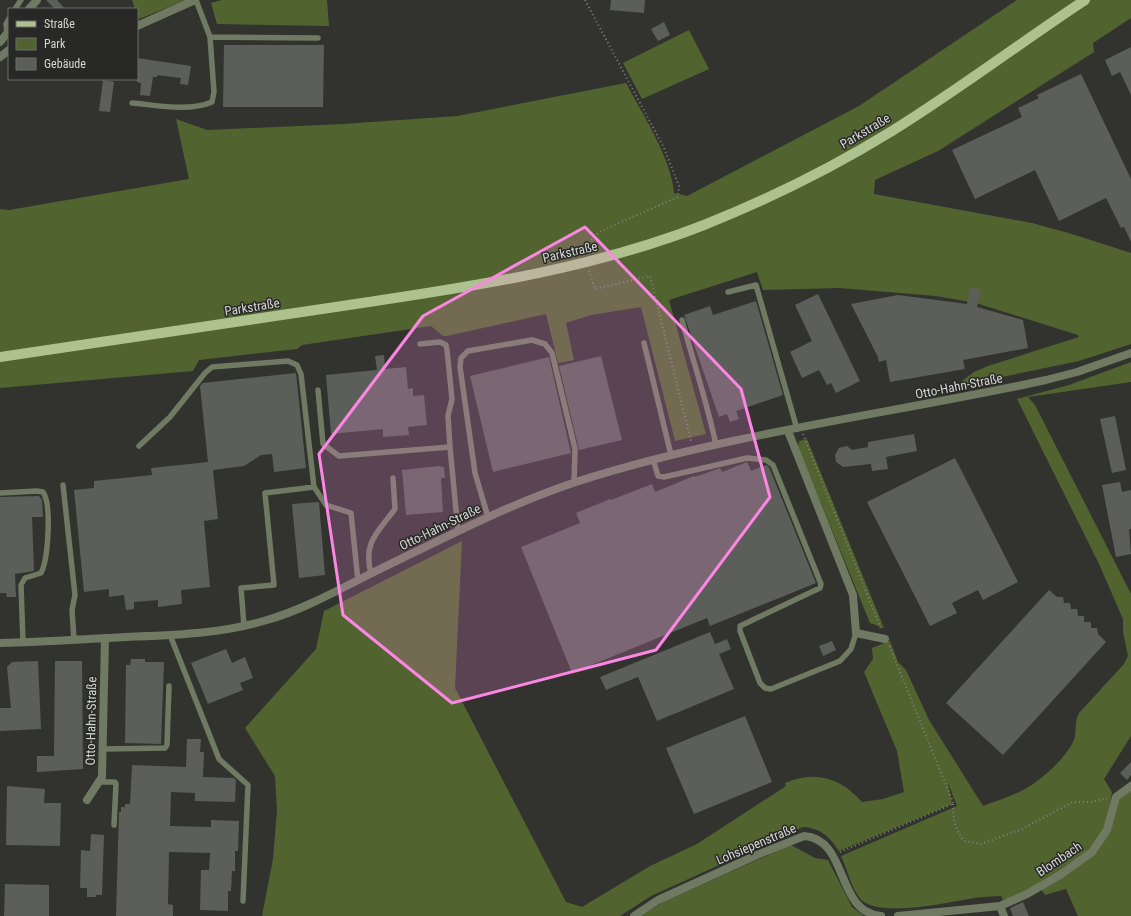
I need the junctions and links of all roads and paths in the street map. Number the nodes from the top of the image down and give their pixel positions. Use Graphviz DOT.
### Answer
graph roads {
  1 [pos="37,0"];
  2 [pos="196,0"];
  3 [pos="585,0"];
  4 [pos="1085,0"];
  5 [pos="29,8"];
  6 [pos="8,21"];
  7 [pos="138,26"];
  8 [pos="8,33"];
  9 [pos="210,37"];
  10 [pos="318,38"];
  11 [pos="0,42"];
  12 [pos="8,51"];
  13 [pos="0,57"];
  14 [pos="132,103"];
  15 [pos="587,262"];
  16 [pos="728,292"];
  17 [pos="682,320"];
  18 [pos="644,343"];
  19 [pos="420,344"];
  20 [pos="1131,353"];
  21 [pos="0,357"];
  22 [pos="318,390"];
  23 [pos="799,429"];
  24 [pos="788,431"];
  25 [pos="716,445"];
  26 [pos="139,446"];
  27 [pos="450,447"];
  28 [pos="693,450"];
  29 [pos="671,454"];
  30 [pos="653,459"];
  31 [pos="392,478"];
  32 [pos="574,483"];
  33 [pos="63,485"];
  34 [pos="314,487"];
  35 [pos="0,493"];
  36 [pos="488,517"];
  37 [pos="458,531"];
  38 [pos="371,574"];
  39 [pos="358,581"];
  40 [pos="244,626"];
  41 [pos="856,633"];
  42 [pos="170,635"];
  43 [pos="105,638"];
  44 [pos="885,639"];
  45 [pos="74,640"];
  46 [pos="23,642"];
  47 [pos="0,643"];
  48 [pos="169,686"];
  49 [pos="103,749"];
  50 [pos="100,782"];
  51 [pos="1131,786"];
  52 [pos="1116,797"];
  53 [pos="87,800"];
  54 [pos="953,804"];
  55 [pos="114,825"];
  56 [pos="839,852"];
  57 [pos="243,901"];
  58 [pos="1000,906"];
  59 [pos="634,916"];
  60 [pos="881,916"];
  61 [pos="898,916"];
  62 [pos="1004,916"];
  1 -- 5 [label="street"];
  2 -- 7 [label="street"];
  2 -- 9 [label="lane"];
  3 -- 15 [label="path"];
  4 -- 15 [label="main road, Parkstraße"];
  6 -- 8 [label="lane"];
  8 -- 11 [label="street"];
  9 -- 10 [label="lane"];
  9 -- 14 [label="lane"];
  12 -- 13 [label="street"];
  15 -- 21 [label="main road, Parkstraße"];
  15 -- 28 [label="path"];
  16 -- 23 [label="lane"];
  17 -- 25 [label="lane"];
  18 -- 29 [label="lane"];
  19 -- 27 [label="lane"];
  20 -- 23 [label="street, Otto-Hahn-Straße"];
  22 -- 27 [label="lane"];
  23 -- 24 [label="street, Otto-Hahn-Straße"];
  23 -- 44 [label="path"];
  24 -- 25 [label="street, Otto-Hahn-Straße"];
  24 -- 41 [label="street"];
  25 -- 28 [label="street, Otto-Hahn-Straße"];
  26 -- 34 [label="lane"];
  27 -- 37 [label="lane"];
  28 -- 29 [label="street, Otto-Hahn-Straße"];
  29 -- 30 [label="street, Otto-Hahn-Straße"];
  30 -- 32 [label="street, Otto-Hahn-Straße"];
  30 -- 41 [label="lane"];
  31 -- 38 [label="lane"];
  32 -- 36 [label="street, Otto-Hahn-Straße"];
  32 -- 36 [label="lane"];
  33 -- 45 [label="lane"];
  34 -- 39 [label="lane"];
  34 -- 40 [label="lane"];
  35 -- 46 [label="lane"];
  36 -- 37 [label="street, Otto-Hahn-Straße"];
  37 -- 38 [label="street, Otto-Hahn-Straße"];
  38 -- 39 [label="street, Otto-Hahn-Straße"];
  39 -- 40 [label="street, Otto-Hahn-Straße"];
  40 -- 42 [label="street, Otto-Hahn-Straße"];
  41 -- 44 [label="street"];
  42 -- 43 [label="street, Otto-Hahn-Straße"];
  42 -- 57 [label="lane"];
  43 -- 45 [label="street, Otto-Hahn-Straße"];
  43 -- 49 [label="street, Otto-Hahn-Straße"];
  44 -- 54 [label="path"];
  45 -- 46 [label="street, Otto-Hahn-Straße"];
  46 -- 47 [label="street, Otto-Hahn-Straße"];
  48 -- 49 [label="lane"];
  49 -- 50 [label="street, Otto-Hahn-Straße"];
  50 -- 53 [label="street, Otto-Hahn-Straße"];
  50 -- 55 [label="lane"];
  51 -- 52 [label="street"];
  52 -- 54 [label="path"];
  52 -- 58 [label="street, Blombach"];
  54 -- 56 [label="path"];
  58 -- 61 [label="street"];
  58 -- 62 [label="street"];
  59 -- 60 [label="street, Lohsiepenstraße"];
}
